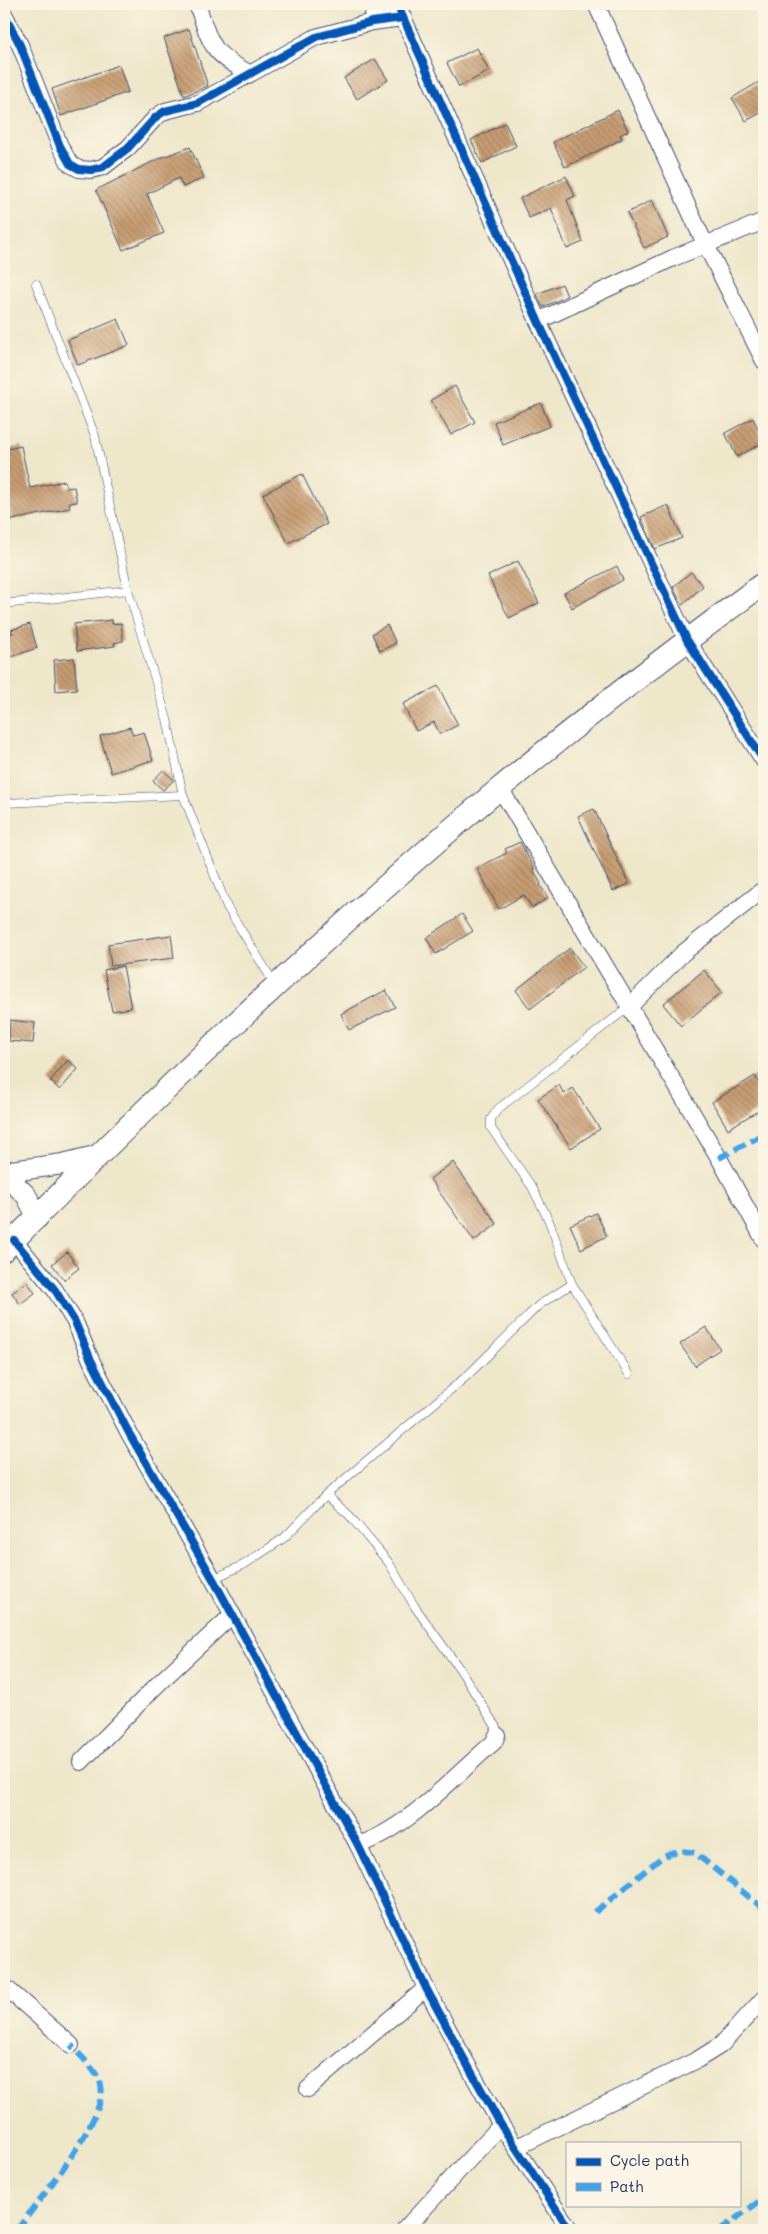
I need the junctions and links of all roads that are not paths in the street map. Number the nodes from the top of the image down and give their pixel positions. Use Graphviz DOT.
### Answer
graph roads {
  1 [pos="197,4"];
  2 [pos="376,4"];
  3 [pos="596,4"];
  4 [pos="400,11"];
  5 [pos="4,14"];
  6 [pos="372,22"];
  7 [pos="249,73"];
  8 [pos="764,221"];
  9 [pos="706,245"];
  10 [pos="36,284"];
  11 [pos="538,320"];
  12 [pos="764,361"];
  13 [pos="764,583"];
  14 [pos="128,590"];
  15 [pos="4,604"];
  16 [pos="687,640"];
  17 [pos="764,761"];
  18 [pos="500,788"];
  19 [pos="183,795"];
  20 [pos="4,803"];
  21 [pos="764,889"];
  22 [pos="276,987"];
  23 [pos="630,1006"];
  24 [pos="99,1155"];
  25 [pos="4,1173"];
  26 [pos="38,1218"];
  27 [pos="764,1240"];
  28 [pos="9,1245"];
  29 [pos="572,1284"];
  30 [pos="629,1374"];
  31 [pos="326,1495"];
  32 [pos="213,1579"];
  33 [pos="232,1615"];
  34 [pos="497,1735"];
  35 [pos="81,1762"];
  36 [pos="358,1845"];
  37 [pos="4,1986"];
  38 [pos="426,1988"];
  39 [pos="764,1998"];
  40 [pos="70,2045"];
  41 [pos="308,2089"];
  42 [pos="501,2125"];
  43 [pos="517,2147"];
  44 [pos="404,2230"];
  45 [pos="570,2230"];
  1 -- 7 [label="street"];
  2 -- 6 [label="street"];
  3 -- 9 [label="street"];
  4 -- 6 [label="street"];
  4 -- 11 [label="street"];
  5 -- 7 [label="street"];
  6 -- 7 [label="street"];
  8 -- 9 [label="street"];
  9 -- 11 [label="street"];
  9 -- 12 [label="street"];
  10 -- 14 [label="lane"];
  11 -- 16 [label="street"];
  13 -- 16 [label="main road"];
  14 -- 15 [label="lane"];
  14 -- 19 [label="lane"];
  16 -- 17 [label="street"];
  16 -- 18 [label="main road"];
  18 -- 22 [label="main road"];
  18 -- 23 [label="street"];
  19 -- 20 [label="lane"];
  19 -- 22 [label="lane"];
  21 -- 23 [label="street"];
  22 -- 24 [label="main road"];
  23 -- 27 [label="street"];
  23 -- 29 [label="lane"];
  24 -- 25 [label="street"];
  24 -- 26 [label="main road"];
  25 -- 26 [label="street"];
  26 -- 28 [label="main road"];
  28 -- 32 [label="street"];
  29 -- 30 [label="lane"];
  29 -- 31 [label="lane"];
  31 -- 32 [label="lane"];
  31 -- 34 [label="lane"];
  32 -- 33 [label="street"];
  33 -- 35 [label="street"];
  33 -- 36 [label="street"];
  34 -- 36 [label="street"];
  36 -- 38 [label="street"];
  37 -- 40 [label="street"];
  38 -- 41 [label="street"];
  38 -- 42 [label="street"];
  39 -- 43 [label="street"];
  42 -- 43 [label="street"];
  42 -- 44 [label="street"];
  43 -- 45 [label="street"];
}
